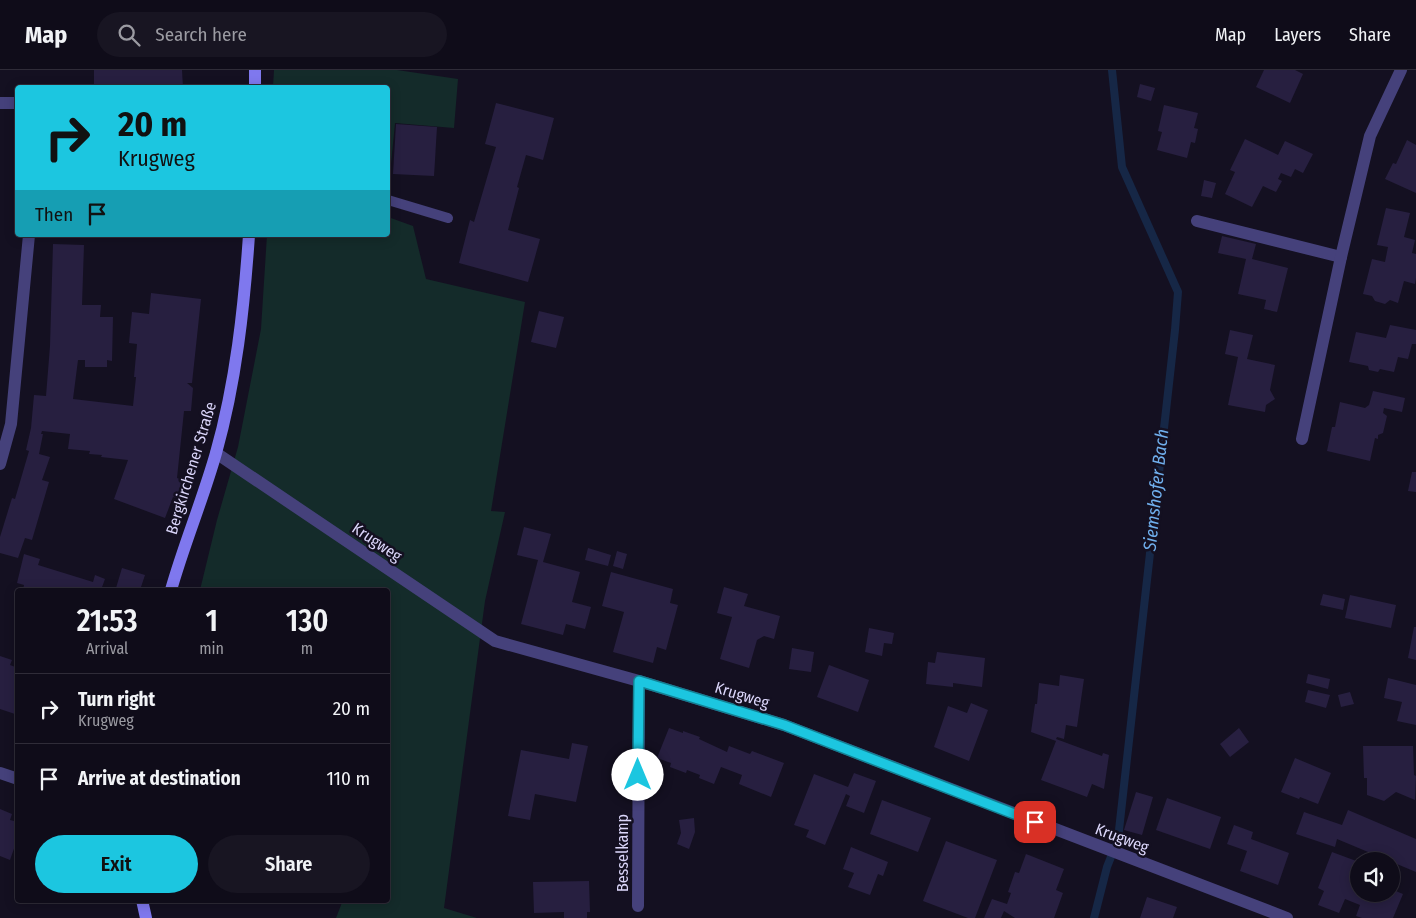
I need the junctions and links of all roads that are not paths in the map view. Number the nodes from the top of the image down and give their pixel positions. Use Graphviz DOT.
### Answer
graph roads {
  1 [pos="255,70"];
  2 [pos="1401,70"];
  3 [pos="255,85"];
  4 [pos="0,103"];
  5 [pos="15,103"];
  6 [pos="390,201"];
  7 [pos="448,218"];
  8 [pos="1196,221"];
  9 [pos="29,237"];
  10 [pos="249,237"];
  11 [pos="1341,257"];
  12 [pos="1302,439"];
  13 [pos="216,453"];
  14 [pos="0,464"];
  15 [pos="172,588"];
  16 [pos="639,681"];
  17 [pos="0,773"];
  18 [pos="15,778"];
  19 [pos="143,903"];
  20 [pos="638,906"];
  21 [pos="146,918"];
  22 [pos="1287,918"];
  1 -- 3 [label="street"];
  2 -- 11 [label="street"];
  4 -- 5 [label="street"];
  6 -- 7 [label="lane"];
  8 -- 11 [label="street"];
  9 -- 14 [label="street"];
  10 -- 13 [label="street, Bergkirchener Straße"];
  11 -- 12 [label="street"];
  13 -- 15 [label="street, Bergkirchener Straße"];
  13 -- 16 [label="street, Krugweg"];
  16 -- 20 [label="street, Besselkamp"];
  16 -- 22 [label="street, Krugweg"];
  17 -- 18 [label="street"];
  19 -- 21 [label="street"];
}
